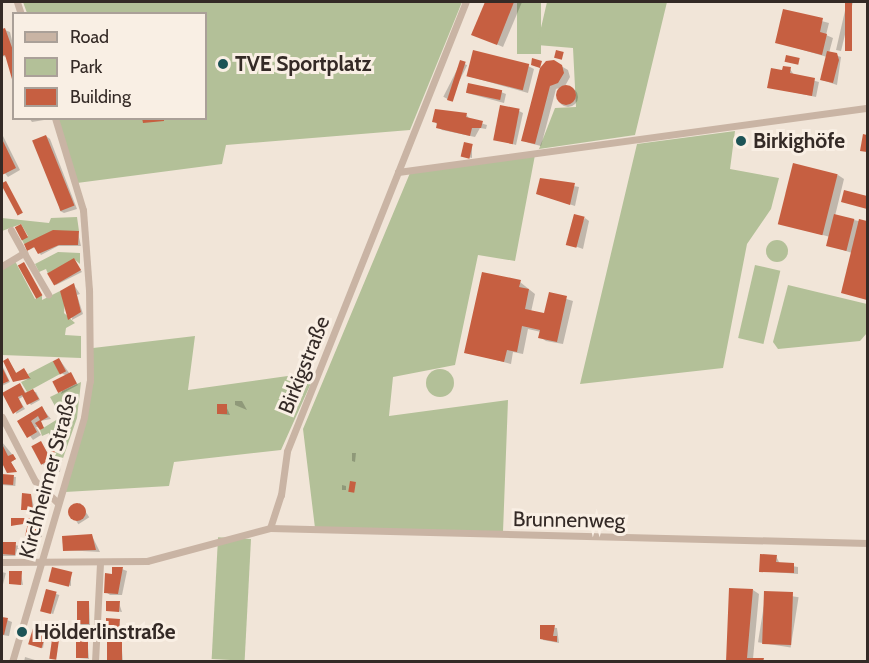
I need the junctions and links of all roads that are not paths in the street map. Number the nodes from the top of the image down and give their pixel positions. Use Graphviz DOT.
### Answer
graph roads {
  1 [pos="466,2"];
  2 [pos="867,108"];
  3 [pos="56,120"];
  4 [pos="398,172"];
  5 [pos="11,230"];
  6 [pos="24,253"];
  7 [pos="2,266"];
  8 [pos="48,294"];
  9 [pos="2,417"];
  10 [pos="57,502"];
  11 [pos="270,528"];
  12 [pos="867,543"];
  13 [pos="2,562"];
  14 [pos="43,562"];
  15 [pos="100,563"];
  16 [pos="12,662"];
  17 [pos="95,662"];
  1 -- 4 [label="street, Birkigstraße"];
  2 -- 4 [label="street"];
  3 -- 10 [label="street, Kirchheimer Straße"];
  4 -- 11 [label="street, Birkigstraße"];
  5 -- 6 [label="street"];
  6 -- 7 [label="street"];
  6 -- 8 [label="street"];
  9 -- 10 [label="street"];
  10 -- 14 [label="street, Kirchheimer Straße"];
  11 -- 12 [label="street, Brunnenweg"];
  11 -- 15 [label="street"];
  13 -- 14 [label="street"];
  14 -- 15 [label="street"];
  14 -- 16 [label="street, Kirchheimer Straße"];
  15 -- 17 [label="street"];
}
